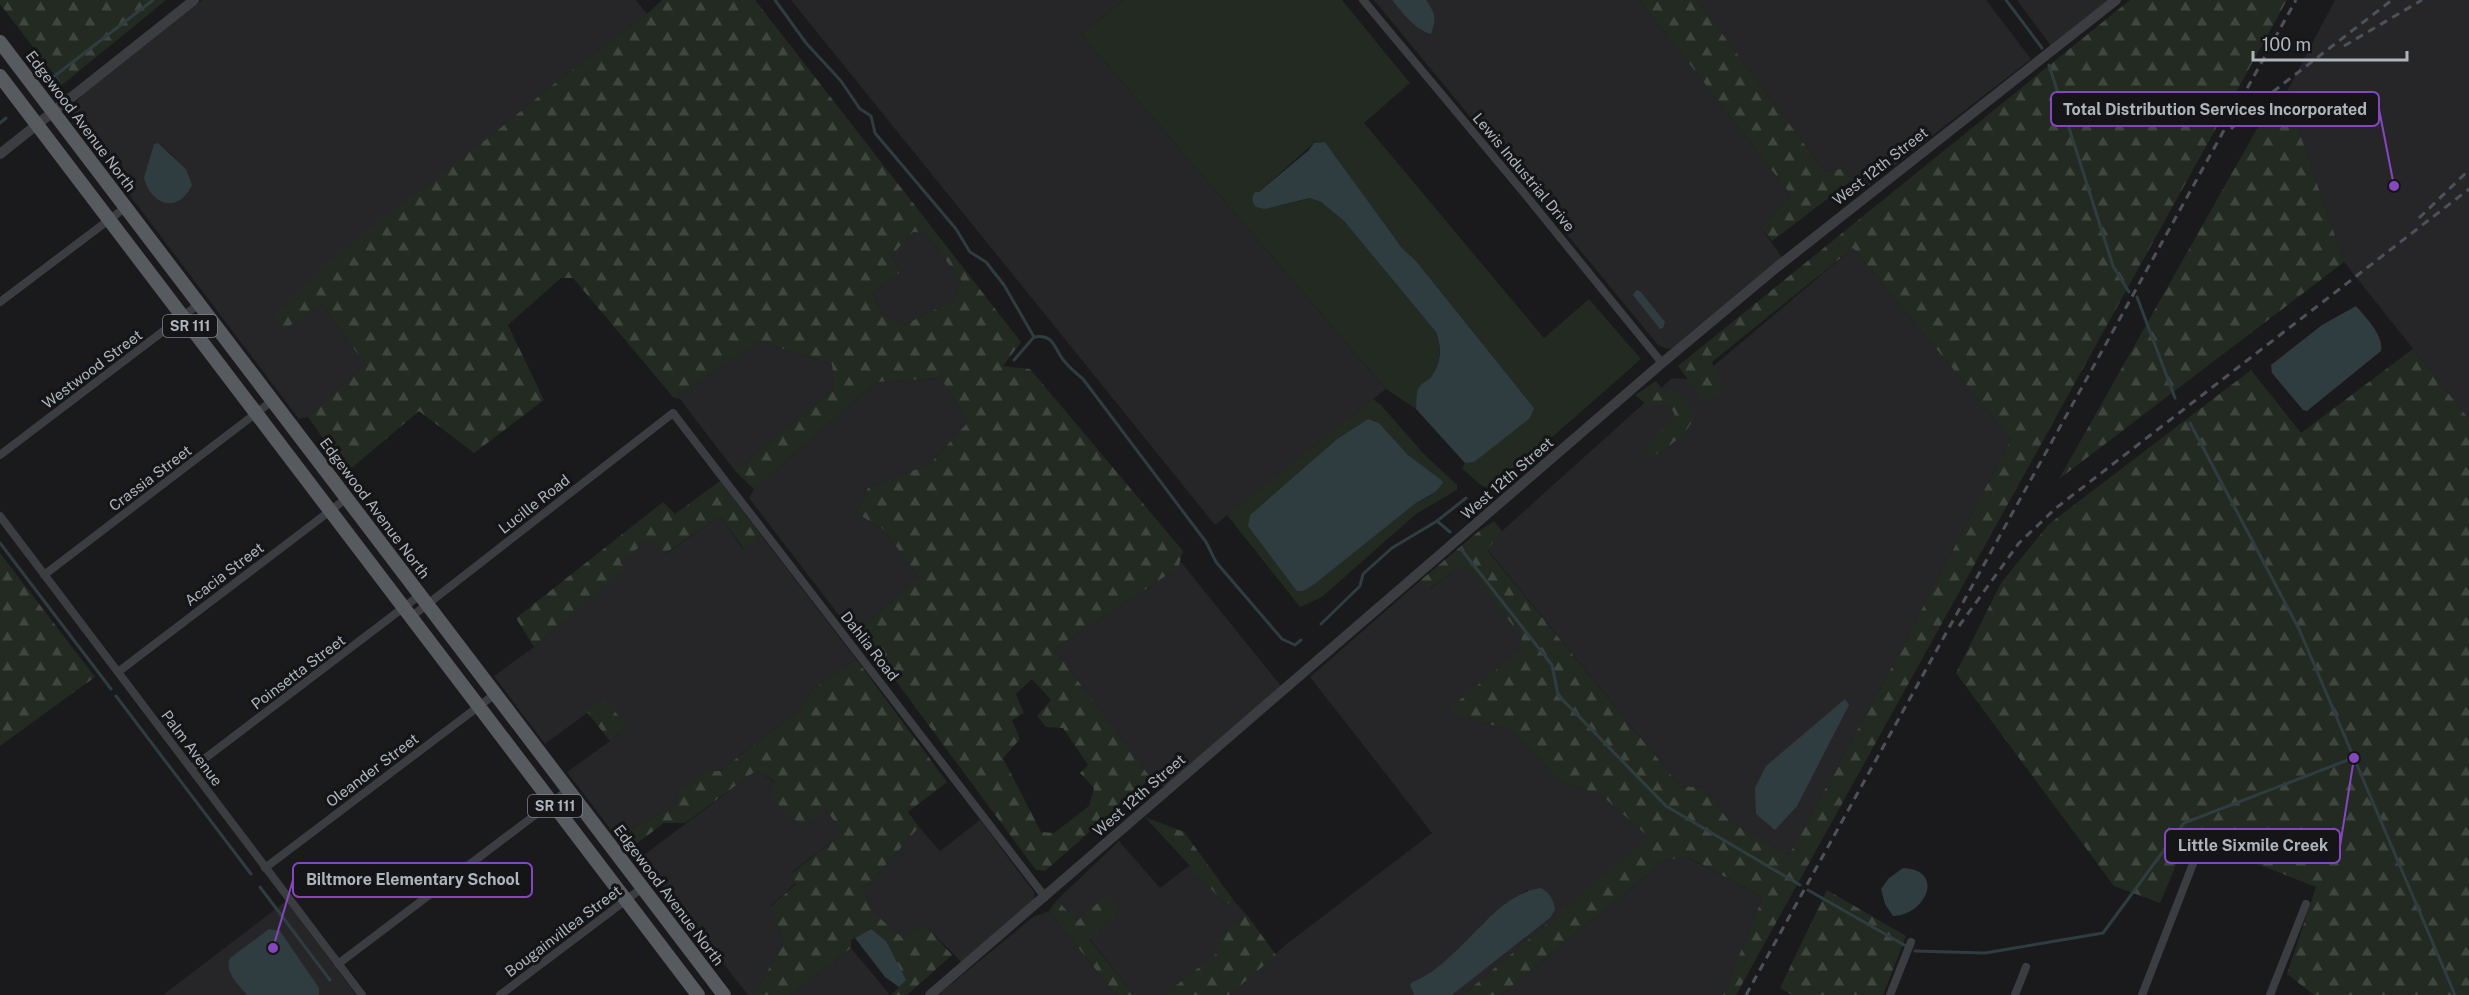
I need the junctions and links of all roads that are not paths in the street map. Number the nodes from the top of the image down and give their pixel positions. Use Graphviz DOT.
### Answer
graph roads {
  1 [pos="194,0"];
  2 [pos="1363,0"];
  3 [pos="2116,0"];
  4 [pos="0,42"];
  5 [pos="0,76"];
  6 [pos="53,112"];
  7 [pos="37,125"];
  8 [pos="0,154"];
  9 [pos="126,207"];
  10 [pos="109,220"];
  11 [pos="0,302"];
  12 [pos="199,304"];
  13 [pos="183,316"];
  14 [pos="1662,363"];
  15 [pos="272,401"];
  16 [pos="256,413"];
  17 [pos="674,413"];
  18 [pos="0,455"];
  19 [pos="347,498"];
  20 [pos="330,511"];
  21 [pos="0,516"];
  22 [pos="44,575"];
  23 [pos="424,600"];
  24 [pos="407,612"];
  25 [pos="117,672"];
  26 [pos="495,694"];
  27 [pos="479,706"];
  28 [pos="191,770"];
  29 [pos="568,790"];
  30 [pos="552,802"];
  31 [pos="2196,856"];
  32 [pos="265,868"];
  33 [pos="642,888"];
  34 [pos="1045,897"];
  35 [pos="626,900"];
  36 [pos="2306,904"];
  37 [pos="1911,942"];
  38 [pos="338,964"];
  39 [pos="2026,968"];
  40 [pos="720,989"];
  41 [pos="362,995"];
  42 [pos="500,995"];
  43 [pos="700,995"];
  44 [pos="930,995"];
  45 [pos="1890,995"];
  46 [pos="2015,995"];
  47 [pos="2142,995"];
  48 [pos="2270,995"];
  1 -- 6 [label="street"];
  2 -- 14 [label="street, Lewis Industrial Drive"];
  3 -- 14 [label="street, West 12th Street"];
  4 -- 6 [label="main road, Edgewood Avenue North / SR 111"];
  5 -- 7 [label="main road, SR 111"];
  6 -- 7 [label="street"];
  6 -- 9 [label="main road, Edgewood Avenue North / SR 111"];
  7 -- 8 [label="street"];
  7 -- 10 [label="main road, SR 111"];
  9 -- 10 [label="street"];
  9 -- 12 [label="main road, Edgewood Avenue North / SR 111"];
  10 -- 11 [label="street"];
  10 -- 13 [label="main road, SR 111"];
  12 -- 13 [label="street, Westwood Street"];
  12 -- 15 [label="main road, Edgewood Avenue North / SR 111"];
  13 -- 16 [label="main road, SR 111"];
  13 -- 18 [label="street, Westwood Street"];
  14 -- 34 [label="street, West 12th Street"];
  15 -- 16 [label="street, Crassia Street"];
  15 -- 19 [label="main road, Edgewood Avenue North / SR 111"];
  16 -- 20 [label="main road, SR 111"];
  16 -- 22 [label="street, Crassia Street"];
  17 -- 23 [label="street, Lucille Road"];
  17 -- 34 [label="street, Dahlia Road"];
  19 -- 20 [label="street, Acacia Street"];
  19 -- 23 [label="main road, Edgewood Avenue North / SR 111"];
  20 -- 24 [label="main road, SR 111"];
  20 -- 25 [label="street, Acacia Street"];
  21 -- 22 [label="street, Palm Avenue"];
  22 -- 25 [label="street, Palm Avenue"];
  23 -- 24 [label="street, Lucille Road"];
  23 -- 26 [label="main road, Edgewood Avenue North / SR 111"];
  24 -- 27 [label="main road, SR 111"];
  24 -- 28 [label="street, Poinsetta Street"];
  25 -- 28 [label="street, Palm Avenue"];
  26 -- 27 [label="street, Oleander Street"];
  26 -- 29 [label="main road, Edgewood Avenue North / SR 111"];
  27 -- 30 [label="main road, SR 111"];
  27 -- 32 [label="street, Oleander Street"];
  28 -- 32 [label="street, Palm Avenue"];
  29 -- 30 [label="street"];
  29 -- 33 [label="main road, Edgewood Avenue North / SR 111"];
  30 -- 35 [label="main road, SR 111"];
  30 -- 38 [label="street"];
  31 -- 47 [label="street"];
  32 -- 38 [label="street, Palm Avenue"];
  33 -- 35 [label="street, Bougainvillea Street"];
  33 -- 40 [label="main road, Edgewood Avenue North / SR 111"];
  34 -- 44 [label="street, West 12th Street"];
  35 -- 42 [label="street, Bougainvillea Street"];
  35 -- 43 [label="main road, SR 111"];
  36 -- 48 [label="street"];
  37 -- 45 [label="street"];
  38 -- 41 [label="street, Palm Avenue"];
  39 -- 46 [label="street"];
  40 -- 43 [label="street"];
}
